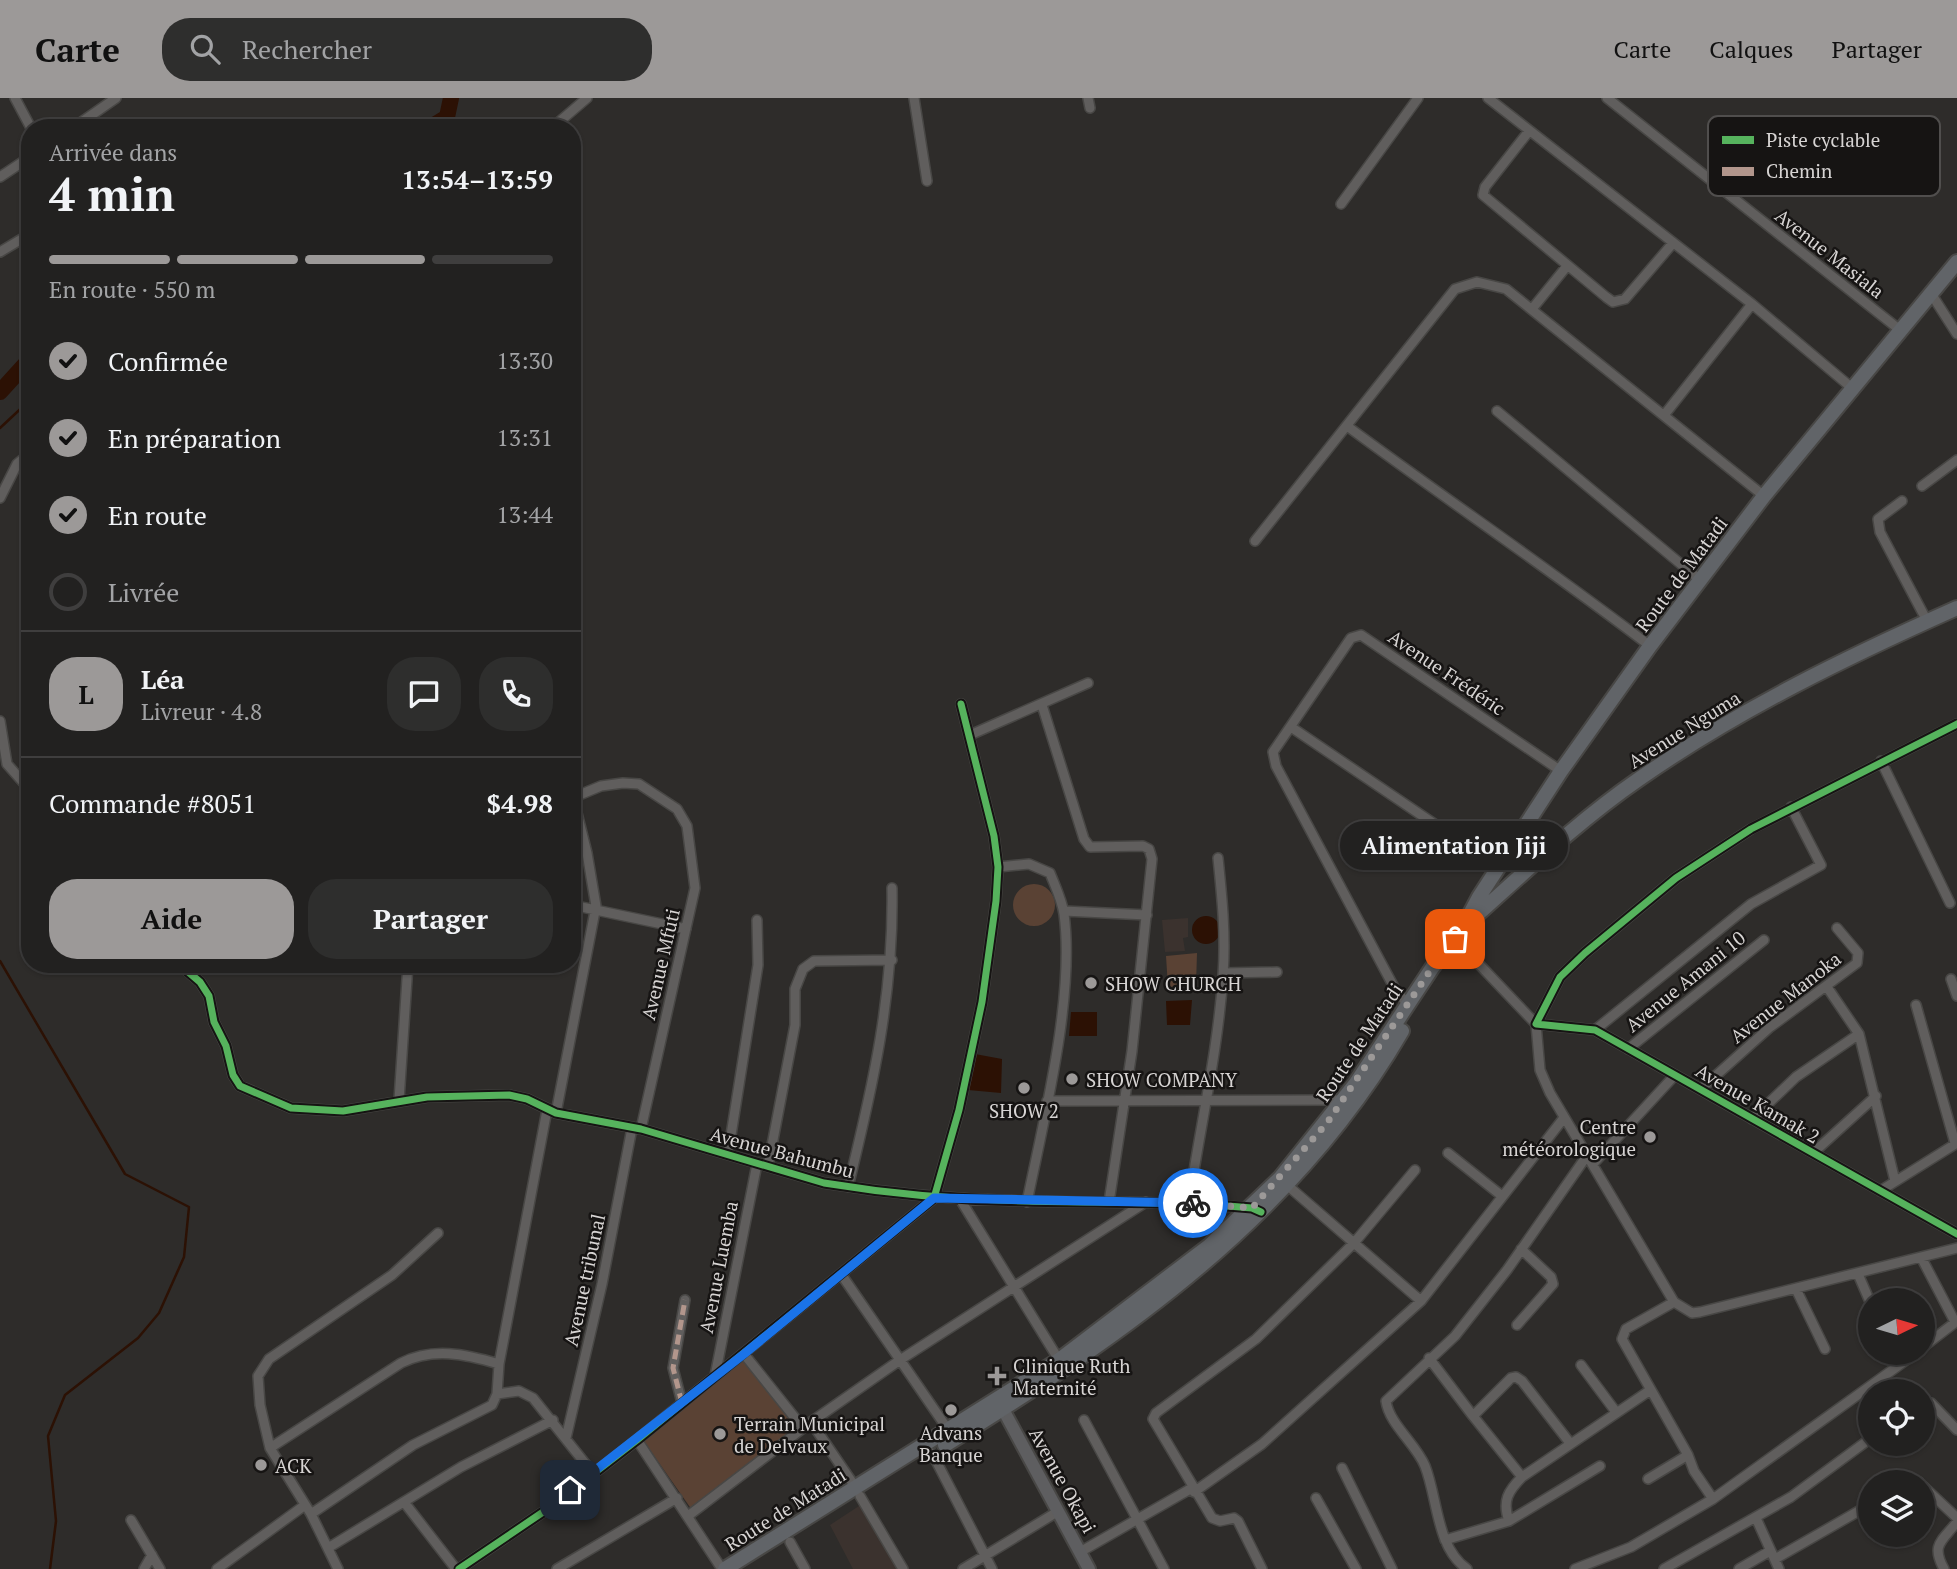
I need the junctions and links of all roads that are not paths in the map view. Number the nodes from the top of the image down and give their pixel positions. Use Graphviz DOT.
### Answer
graph roads {
  1 [pos="15,98"];
  2 [pos="116,98"];
  3 [pos="587,98"];
  4 [pos="914,98"];
  5 [pos="1418,98"];
  6 [pos="1488,98"];
  7 [pos="1607,98"];
  8 [pos="26,119"];
  9 [pos="86,119"];
  10 [pos="562,119"];
  11 [pos="1529,131"];
  12 [pos="21,163"];
  13 [pos="0,177"];
  14 [pos="1708,178"];
  15 [pos="927,181"];
  16 [pos="1731,196"];
  17 [pos="1340,204"];
  18 [pos="21,239"];
  19 [pos="1673,243"];
  20 [pos="0,252"];
  21 [pos="1957,262"];
  22 [pos="1567,266"];
  23 [pos="1932,295"];
  24 [pos="1752,304"];
  25 [pos="1532,309"];
  26 [pos="1900,330"];
  27 [pos="1957,334"];
  28 [pos="1852,388"];
  29 [pos="1497,411"];
  30 [pos="1665,414"];
  31 [pos="1347,426"];
  32 [pos="1957,460"];
  33 [pos="21,461"];
  34 [pos="1922,486"];
  35 [pos="1764,496"];
  36 [pos="0,498"];
  37 [pos="1902,501"];
  38 [pos="1255,541"];
  39 [pos="1700,580"];
  40 [pos="1957,608"];
  41 [pos="1927,621"];
  42 [pos="1650,646"];
  43 [pos="1088,683"];
  44 [pos="961,704"];
  45 [pos="1042,705"];
  46 [pos="0,720"];
  47 [pos="1957,724"];
  48 [pos="1291,727"];
  49 [pos="970,735"];
  50 [pos="1881,761"];
  51 [pos="1561,771"];
  52 [pos="21,780"];
  53 [pos="581,794"];
  54 [pos="1791,807"];
  55 [pos="581,829"];
  56 [pos="1507,852"];
  57 [pos="1218,858"];
  58 [pos="998,867"];
  59 [pos="1498,867"];
  60 [pos="1525,872"];
  61 [pos="892,888"];
  62 [pos="1950,903"];
  63 [pos="581,908"];
  64 [pos="1064,911"];
  65 [pos="595,912"];
  66 [pos="1147,915"];
  67 [pos="757,920"];
  68 [pos="1837,928"];
  69 [pos="686,929"];
  70 [pos="1456,938"];
  71 [pos="1764,940"];
  72 [pos="892,960"];
  73 [pos="1277,972"];
  74 [pos="190,973"];
  75 [pos="407,973"];
  76 [pos="1223,973"];
  77 [pos="1951,979"];
  78 [pos="1827,987"];
  79 [pos="1957,996"];
  80 [pos="1408,1005"];
  81 [pos="1916,1005"];
  82 [pos="1535,1024"];
  83 [pos="1595,1030"];
  84 [pos="1859,1034"];
  85 [pos="1628,1049"];
  86 [pos="1675,1075"];
  87 [pos="1360,1086"];
  88 [pos="1702,1088"];
  89 [pos="1877,1096"];
  90 [pos="1205,1099"];
  91 [pos="399,1100"];
  92 [pos="1344,1100"];
  93 [pos="1047,1101"];
  94 [pos="1125,1102"];
  95 [pos="551,1112"];
  96 [pos="1563,1119"];
  97 [pos="1752,1119"];
  98 [pos="636,1128"];
  99 [pos="1956,1143"];
  100 [pos="1448,1153"];
  101 [pos="1813,1153"];
  102 [pos="728,1154"];
  103 [pos="1589,1161"];
  104 [pos="757,1164"];
  105 [pos="768,1166"];
  106 [pos="1415,1170"];
  107 [pos="1895,1181"];
  108 [pos="1287,1185"];
  109 [pos="848,1187"];
  110 [pos="1880,1191"];
  111 [pos="1502,1196"];
  112 [pos="934,1198"];
  113 [pos="960,1199"];
  114 [pos="1027,1202"];
  115 [pos="1109,1202"];
  116 [pos="1146,1202"];
  117 [pos="1189,1202"];
  118 [pos="1256,1210"];
  119 [pos="438,1233"];
  120 [pos="1957,1234"];
  121 [pos="1353,1243"];
  122 [pos="1957,1248"];
  123 [pos="1521,1249"];
  124 [pos="1921,1257"];
  125 [pos="841,1274"];
  126 [pos="1858,1274"];
  127 [pos="1012,1288"];
  128 [pos="1864,1288"];
  129 [pos="1796,1289"];
  130 [pos="685,1300"];
  131 [pos="1422,1301"];
  132 [pos="1674,1301"];
  133 [pos="1147,1303"];
  134 [pos="1956,1321"];
  135 [pos="1517,1325"];
  136 [pos="1936,1337"];
  137 [pos="1825,1349"];
  138 [pos="744,1354"];
  139 [pos="1429,1358"];
  140 [pos="900,1360"];
  141 [pos="1059,1360"];
  142 [pos="499,1363"];
  143 [pos="1581,1365"];
  144 [pos="1898,1366"];
  145 [pos="715,1377"];
  146 [pos="1649,1391"];
  147 [pos="497,1394"];
  148 [pos="682,1404"];
  149 [pos="1000,1405"];
  150 [pos="1935,1407"];
  151 [pos="1616,1412"];
  152 [pos="1473,1416"];
  153 [pos="553,1420"];
  154 [pos="1084,1420"];
  155 [pos="807,1425"];
  156 [pos="1957,1430"];
  157 [pos="949,1431"];
  158 [pos="566,1438"];
  159 [pos="637,1440"];
  160 [pos="1570,1443"];
  161 [pos="270,1448"];
  162 [pos="1858,1448"];
  163 [pos="932,1453"];
  164 [pos="1688,1455"];
  165 [pos="1600,1466"];
  166 [pos="1342,1468"];
  167 [pos="592,1472"];
  168 [pos="1522,1477"];
  169 [pos="1648,1479"];
  170 [pos="1193,1490"];
  171 [pos="858,1492"];
  172 [pos="677,1497"];
  173 [pos="1316,1498"];
  174 [pos="1935,1498"];
  175 [pos="1713,1499"];
  176 [pos="404,1502"];
  177 [pos="305,1505"];
  178 [pos="1858,1511"];
  179 [pos="1057,1512"];
  180 [pos="311,1514"];
  181 [pos="688,1516"];
  182 [pos="1756,1518"];
  183 [pos="131,1520"];
  184 [pos="1957,1520"];
  185 [pos="1138,1521"];
  186 [pos="1509,1521"];
  187 [pos="806,1526"];
  188 [pos="1445,1539"];
  189 [pos="790,1542"];
  190 [pos="328,1548"];
  191 [pos="1080,1552"];
  192 [pos="152,1555"];
  193 [pos="985,1555"];
  194 [pos="1772,1555"];
  195 [pos="1940,1567"];
  196 [pos="144,1569"];
  197 [pos="160,1569"];
  198 [pos="217,1569"];
  199 [pos="337,1569"];
  200 [pos="457,1569"];
  201 [pos="557,1569"];
  202 [pos="723,1569"];
  203 [pos="744,1569"];
  204 [pos="805,1569"];
  205 [pos="903,1569"];
  206 [pos="963,1569"];
  207 [pos="992,1569"];
  208 [pos="1089,1569"];
  209 [pos="1164,1569"];
  210 [pos="1262,1569"];
  211 [pos="1356,1569"];
  212 [pos="1392,1569"];
  213 [pos="1467,1569"];
  214 [pos="1575,1569"];
  215 [pos="1664,1569"];
  216 [pos="1738,1569"];
  217 [pos="1779,1569"];
  1 -- 8 [label="street"];
  2 -- 9 [label="street"];
  3 -- 10 [label="street"];
  4 -- 15 [label="street"];
  5 -- 17 [label="street"];
  6 -- 11 [label="street"];
  7 -- 14 [label="street, Avenue Masiala"];
  11 -- 19 [label="street"];
  11 -- 22 [label="street"];
  12 -- 13 [label="street"];
  16 -- 26 [label="street, Avenue Masiala"];
  18 -- 20 [label="street"];
  19 -- 22 [label="street"];
  19 -- 24 [label="street"];
  21 -- 23 [label="main road, Route de Matadi"];
  22 -- 25 [label="street"];
  23 -- 26 [label="main road, Route de Matadi"];
  23 -- 27 [label="street"];
  24 -- 28 [label="street"];
  24 -- 30 [label="street"];
  25 -- 30 [label="street"];
  25 -- 31 [label="street"];
  26 -- 28 [label="main road, Route de Matadi"];
  28 -- 35 [label="main road, Route de Matadi"];
  29 -- 39 [label="street"];
  30 -- 35 [label="street"];
  31 -- 38 [label="street"];
  31 -- 42 [label="street"];
  32 -- 34 [label="street"];
  33 -- 36 [label="street"];
  35 -- 39 [label="main road, Route de Matadi"];
  37 -- 41 [label="street"];
  39 -- 42 [label="main road, Route de Matadi"];
  40 -- 41 [label="main road, Avenue Nguma"];
  41 -- 60 [label="main road, Avenue Nguma"];
  42 -- 51 [label="main road, Route de Matadi"];
  43 -- 45 [label="street"];
  44 -- 49 [label="street"];
  45 -- 49 [label="street"];
  45 -- 66 [label="street"];
  46 -- 52 [label="street"];
  47 -- 50 [label="street"];
  48 -- 51 [label="street, Avenue Frédéric"];
  48 -- 59 [label="street"];
  48 -- 80 [label="street, Avenue Frédéric"];
  49 -- 58 [label="street"];
  50 -- 54 [label="street"];
  50 -- 62 [label="street"];
  51 -- 56 [label="main road, Route de Matadi"];
  53 -- 69 [label="street, Avenue Mfuti"];
  54 -- 82 [label="street"];
  54 -- 83 [label="street"];
  55 -- 65 [label="street"];
  56 -- 59 [label="main road, Route de Matadi"];
  56 -- 60 [label="main road"];
  57 -- 76 [label="street"];
  58 -- 64 [label="street"];
  58 -- 112 [label="street"];
  59 -- 70 [label="main road, Route de Matadi"];
  60 -- 70 [label="main road, Avenue Nguma"];
  61 -- 72 [label="street"];
  63 -- 65 [label="street"];
  64 -- 66 [label="street"];
  64 -- 93 [label="street"];
  65 -- 69 [label="street"];
  65 -- 95 [label="street"];
  66 -- 94 [label="street"];
  67 -- 102 [label="street"];
  68 -- 78 [label="street, Avenue Manoka"];
  69 -- 98 [label="street, Avenue Mfuti"];
  70 -- 80 [label="main road, Route de Matadi"];
  70 -- 82 [label="street"];
  70 -- 87 [label="main road, Route de Matadi"];
  71 -- 85 [label="street, Avenue Amani 10"];
  72 -- 105 [label="street"];
  72 -- 109 [label="street"];
  73 -- 76 [label="street"];
  74 -- 91 [label="street, Avenue Bahumbu"];
  75 -- 91 [label="street"];
  76 -- 90 [label="street"];
  77 -- 79 [label="street"];
  78 -- 84 [label="street"];
  78 -- 88 [label="street, Avenue Manoka"];
  80 -- 87 [label="main road, Route de Matadi"];
  81 -- 99 [label="street"];
  82 -- 83 [label="street, Avenue Kamak 2"];
  82 -- 96 [label="street"];
  83 -- 85 [label="street, Avenue Kamak 2"];
  84 -- 89 [label="street"];
  84 -- 97 [label="street"];
  85 -- 86 [label="street, Avenue Kamak 2"];
  86 -- 88 [label="street, Avenue Kamak 2"];
  86 -- 103 [label="street"];
  87 -- 92 [label="main road, Route de Matadi"];
  87 -- 108 [label="main road, Route de Matadi"];
  88 -- 97 [label="street, Avenue Kamak 2"];
  89 -- 101 [label="street"];
  89 -- 107 [label="street"];
  90 -- 92 [label="street"];
  90 -- 94 [label="street"];
  90 -- 117 [label="street"];
  91 -- 95 [label="street, Avenue Bahumbu"];
  92 -- 118 [label="main road, Route de Matadi"];
  93 -- 94 [label="street"];
  93 -- 114 [label="street"];
  94 -- 115 [label="street"];
  95 -- 98 [label="street, Avenue Bahumbu"];
  95 -- 142 [label="street"];
  96 -- 103 [label="street"];
  96 -- 111 [label="street"];
  97 -- 101 [label="street, Avenue Kamak 2"];
  98 -- 102 [label="street, Avenue Bahumbu"];
  98 -- 158 [label="street, Avenue tribunal"];
  99 -- 107 [label="street"];
  100 -- 111 [label="street"];
  101 -- 110 [label="street, Avenue Kamak 2"];
  102 -- 104 [label="street, Avenue Bahumbu"];
  103 -- 123 [label="street"];
  103 -- 132 [label="street"];
  104 -- 105 [label="street, Avenue Bahumbu"];
  104 -- 145 [label="street, Avenue Luemba"];
  105 -- 109 [label="street, Avenue Bahumbu"];
  106 -- 121 [label="street"];
  107 -- 110 [label="street"];
  108 -- 118 [label="main road, Route de Matadi"];
  108 -- 121 [label="street"];
  109 -- 112 [label="street, Avenue Bahumbu"];
  110 -- 120 [label="street, Avenue Kamak 2"];
  111 -- 131 [label="street"];
  112 -- 113 [label="street, Avenue Bahumbu"];
  112 -- 125 [label="street"];
  113 -- 114 [label="street, Avenue Bahumbu"];
  113 -- 127 [label="street"];
  114 -- 115 [label="street, Avenue Bahumbu"];
  115 -- 116 [label="street, Avenue Bahumbu"];
  116 -- 117 [label="street, Avenue Bahumbu"];
  116 -- 127 [label="street"];
  117 -- 118 [label="street, Avenue Bahumbu"];
  118 -- 133 [label="main road, Route de Matadi"];
  119 -- 161 [label="street"];
  121 -- 131 [label="street"];
  121 -- 170 [label="street"];
  122 -- 124 [label="street"];
  123 -- 135 [label="street"];
  123 -- 139 [label="street"];
  124 -- 126 [label="street"];
  124 -- 134 [label="street"];
  125 -- 138 [label="street"];
  125 -- 140 [label="street"];
  126 -- 128 [label="street"];
  126 -- 129 [label="street"];
  127 -- 140 [label="street"];
  127 -- 141 [label="street"];
  129 -- 132 [label="street"];
  129 -- 137 [label="street"];
  130 -- 148 [label="street"];
  131 -- 170 [label="street"];
  132 -- 146 [label="street"];
  133 -- 141 [label="main road, Route de Matadi"];
  133 -- 149 [label="main road, Route de Matadi"];
  134 -- 136 [label="street"];
  138 -- 145 [label="street"];
  138 -- 155 [label="street"];
  139 -- 152 [label="street"];
  139 -- 188 [label="street"];
  140 -- 155 [label="street"];
  140 -- 157 [label="street"];
  141 -- 149 [label="main road, Route de Matadi"];
  142 -- 147 [label="street"];
  142 -- 161 [label="street"];
  143 -- 151 [label="street"];
  144 -- 175 [label="street"];
  145 -- 148 [label="street"];
  146 -- 151 [label="street"];
  146 -- 164 [label="street"];
  147 -- 153 [label="street"];
  147 -- 180 [label="street"];
  148 -- 159 [label="street"];
  149 -- 157 [label="main road, Route de Matadi"];
  149 -- 163 [label="main road, Route de Matadi"];
  149 -- 179 [label="street, Avenue Okapi"];
  150 -- 156 [label="street"];
  151 -- 160 [label="street"];
  152 -- 160 [label="street"];
  152 -- 168 [label="street"];
  153 -- 158 [label="street"];
  153 -- 176 [label="street"];
  154 -- 185 [label="street"];
  155 -- 171 [label="street"];
  155 -- 181 [label="street"];
  157 -- 171 [label="main road, Route de Matadi"];
  158 -- 167 [label="street"];
  159 -- 167 [label="street"];
  159 -- 172 [label="street"];
  160 -- 168 [label="street"];
  161 -- 177 [label="street"];
  162 -- 182 [label="street"];
  163 -- 171 [label="main road, Route de Matadi"];
  163 -- 193 [label="street"];
  164 -- 169 [label="street"];
  164 -- 175 [label="street"];
  165 -- 186 [label="street"];
  166 -- 212 [label="street"];
  167 -- 200 [label="street"];
  168 -- 186 [label="street"];
  170 -- 185 [label="street"];
  170 -- 210 [label="street"];
  171 -- 187 [label="main road, Route de Matadi"];
  171 -- 205 [label="street"];
  172 -- 181 [label="street"];
  172 -- 201 [label="street"];
  173 -- 211 [label="street"];
  174 -- 184 [label="street"];
  175 -- 214 [label="street"];
  176 -- 190 [label="street"];
  176 -- 200 [label="street"];
  177 -- 180 [label="street"];
  177 -- 198 [label="street"];
  178 -- 194 [label="street"];
  179 -- 191 [label="street, Avenue Okapi"];
  179 -- 193 [label="street"];
  180 -- 190 [label="street"];
  181 -- 202 [label="street"];
  182 -- 194 [label="street"];
  182 -- 215 [label="street"];
  183 -- 192 [label="street"];
  184 -- 195 [label="street"];
  185 -- 191 [label="street"];
  185 -- 209 [label="street"];
  186 -- 188 [label="street"];
  187 -- 189 [label="main road, Route de Matadi"];
  187 -- 202 [label="main road, Route de Matadi"];
  188 -- 213 [label="street"];
  189 -- 203 [label="main road, Route de Matadi"];
  189 -- 204 [label="street"];
  190 -- 199 [label="street"];
  191 -- 208 [label="street, Avenue Okapi"];
  192 -- 196 [label="street"];
  192 -- 197 [label="street"];
  193 -- 206 [label="street"];
  193 -- 207 [label="street"];
  194 -- 216 [label="street"];
  194 -- 217 [label="street"];
}
